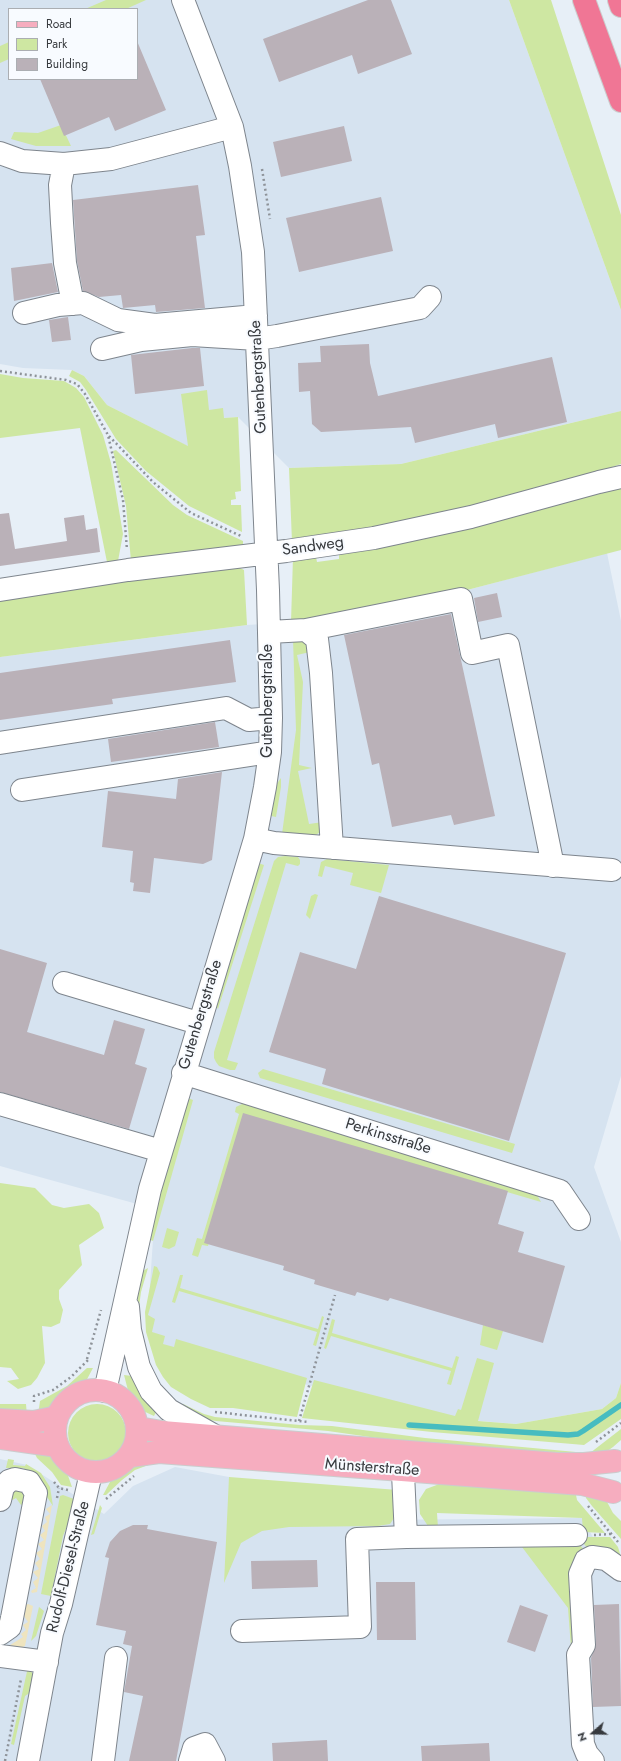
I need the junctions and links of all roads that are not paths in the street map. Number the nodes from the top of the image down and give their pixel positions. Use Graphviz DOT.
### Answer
graph roads {
  1 [pos="183,0"];
  2 [pos="584,0"];
  3 [pos="619,0"];
  4 [pos="621,6"];
  5 [pos="621,101"];
  6 [pos="232,127"];
  7 [pos="0,153"];
  8 [pos="64,164"];
  9 [pos="430,297"];
  10 [pos="73,304"];
  11 [pos="24,313"];
  12 [pos="256,316"];
  13 [pos="257,339"];
  14 [pos="102,349"];
  15 [pos="621,477"];
  16 [pos="266,544"];
  17 [pos="0,590"];
  18 [pos="306,630"];
  19 [pos="269,632"];
  20 [pos="271,718"];
  21 [pos="0,743"];
  22 [pos="270,752"];
  23 [pos="22,790"];
  24 [pos="255,839"];
  25 [pos="332,840"];
  26 [pos="553,866"];
  27 [pos="612,870"];
  28 [pos="64,983"];
  29 [pos="198,1023"];
  30 [pos="183,1073"];
  31 [pos="0,1104"];
  32 [pos="161,1151"];
  33 [pos="579,1219"];
  34 [pos="127,1290"];
  35 [pos="105,1391"];
  36 [pos="57,1417"];
  37 [pos="0,1420"];
  38 [pos="138,1428"];
  39 [pos="215,1436"];
  40 [pos="0,1438"];
  41 [pos="58,1446"];
  42 [pos="618,1456"];
  43 [pos="402,1461"];
  44 [pos="134,1464"];
  45 [pos="91,1472"];
  46 [pos="0,1500"];
  47 [pos="617,1500"];
  48 [pos="576,1535"];
  49 [pos="406,1537"];
  50 [pos="621,1570"];
  51 [pos="242,1631"];
  52 [pos="0,1634"];
  53 [pos="0,1656"];
  54 [pos="116,1658"];
  55 [pos="46,1662"];
  56 [pos="28,1761"];
  57 [pos="103,1761"];
  58 [pos="190,1761"];
  59 [pos="214,1761"];
  60 [pos="593,1761"];
  1 -- 6 [label="street, Gutenbergstraße"];
  2 -- 5 [label="highway"];
  3 -- 4 [label="highway"];
  6 -- 8 [label="street"];
  6 -- 12 [label="street, Gutenbergstraße"];
  7 -- 8 [label="street"];
  8 -- 10 [label="street"];
  9 -- 13 [label="street"];
  10 -- 11 [label="street"];
  10 -- 12 [label="street"];
  12 -- 13 [label="street, Gutenbergstraße"];
  13 -- 14 [label="street"];
  13 -- 16 [label="street, Gutenbergstraße"];
  15 -- 16 [label="street, Sandweg"];
  16 -- 17 [label="street, Sandweg"];
  16 -- 19 [label="street, Gutenbergstraße"];
  18 -- 19 [label="street"];
  18 -- 25 [label="street"];
  18 -- 26 [label="street"];
  19 -- 20 [label="street, Gutenbergstraße"];
  20 -- 21 [label="street"];
  20 -- 22 [label="street, Gutenbergstraße"];
  22 -- 23 [label="street"];
  22 -- 24 [label="street, Gutenbergstraße"];
  24 -- 25 [label="street"];
  24 -- 29 [label="street, Gutenbergstraße"];
  25 -- 26 [label="street"];
  26 -- 27 [label="street"];
  28 -- 29 [label="street"];
  29 -- 30 [label="street, Gutenbergstraße"];
  30 -- 32 [label="street, Gutenbergstraße"];
  30 -- 33 [label="street, Perkinsstraße"];
  31 -- 32 [label="street"];
  32 -- 34 [label="street, Gutenbergstraße"];
  34 -- 35 [label="street, Gutenbergstraße"];
  34 -- 39 [label="street, Münsterstraße"];
  35 -- 36 [label="main road"];
  35 -- 38 [label="main road"];
  36 -- 37 [label="main road"];
  36 -- 41 [label="main road"];
  38 -- 39 [label="main road, Münsterstraße"];
  38 -- 44 [label="main road"];
  39 -- 43 [label="main road, Münsterstraße"];
  40 -- 41 [label="main road"];
  41 -- 45 [label="main road"];
  42 -- 43 [label="main road, Münsterstraße"];
  42 -- 47 [label="main road"];
  43 -- 44 [label="main road, Münsterstraße"];
  43 -- 47 [label="main road, Münsterstraße"];
  43 -- 49 [label="street"];
  44 -- 45 [label="main road"];
  45 -- 55 [label="street, Rudolf-Diesel-Straße"];
  46 -- 52 [label="street"];
  48 -- 49 [label="street"];
  49 -- 51 [label="street"];
  50 -- 60 [label="street"];
  53 -- 55 [label="street"];
  54 -- 57 [label="street"];
  55 -- 56 [label="street, Rudolf-Diesel-Straße"];
  58 -- 59 [label="street"];
}
